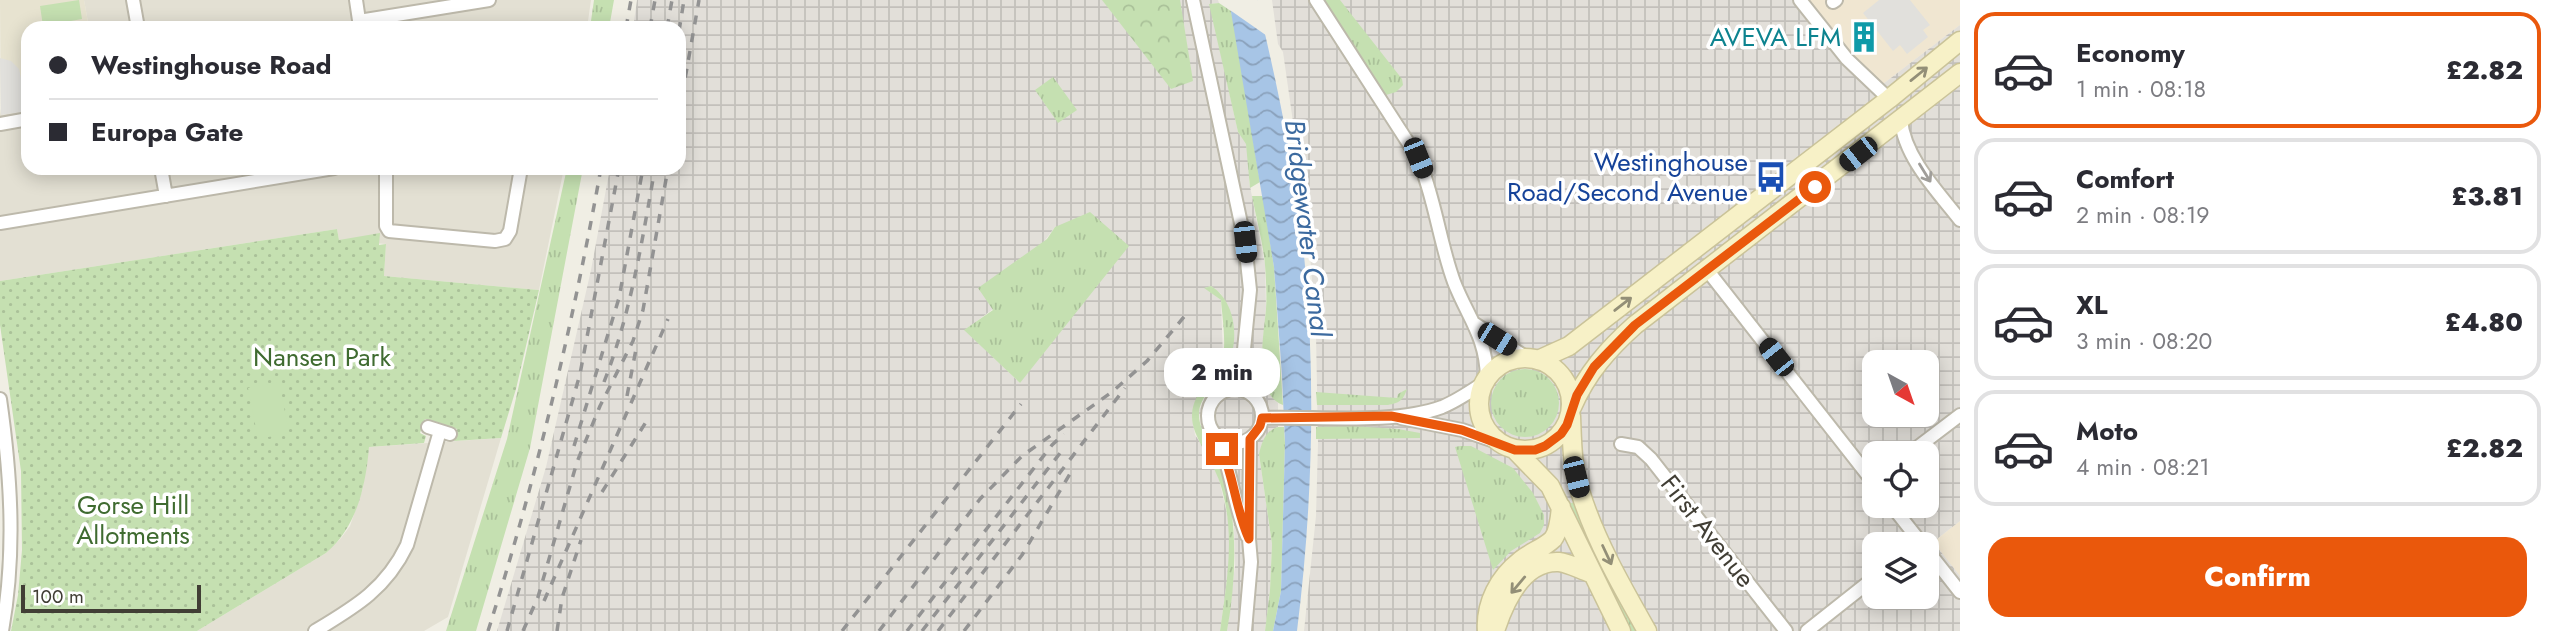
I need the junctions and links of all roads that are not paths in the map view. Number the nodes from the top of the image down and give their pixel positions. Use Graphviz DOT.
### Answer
graph roads {
  1 [pos="356,0"];
  2 [pos="489,0"];
  3 [pos="1193,0"];
  4 [pos="1316,0"];
  5 [pos="1800,0"];
  6 [pos="137,1"];
  7 [pos="138,21"];
  8 [pos="359,21"];
  9 [pos="381,21"];
  10 [pos="1960,41"];
  11 [pos="1960,73"];
  12 [pos="1889,99"];
  13 [pos="21,120"];
  14 [pos="1901,120"];
  15 [pos="0,124"];
  16 [pos="162,175"];
  17 [pos="292,175"];
  18 [pos="386,175"];
  19 [pos="520,175"];
  20 [pos="166,196"];
  21 [pos="1960,220"];
  22 [pos="0,223"];
  23 [pos="1691,250"];
  24 [pos="1708,271"];
  25 [pos="1475,324"];
  26 [pos="1532,359"];
  27 [pos="1486,380"];
  28 [pos="1240,389"];
  29 [pos="0,398"];
  30 [pos="1571,411"];
  31 [pos="1960,415"];
  32 [pos="1391,416"];
  33 [pos="1262,418"];
  34 [pos="440,431"];
  35 [pos="1217,438"];
  36 [pos="1250,439"];
  37 [pos="1926,441"];
  38 [pos="1621,444"];
  39 [pos="1508,447"];
  40 [pos="1862,467"];
  41 [pos="1562,507"];
  42 [pos="1901,518"];
  43 [pos="1912,532"];
  44 [pos="1249,539"];
  45 [pos="1939,566"];
  46 [pos="1591,573"];
  47 [pos="1862,587"];
  48 [pos="1960,592"];
  49 [pos="2,631"];
  50 [pos="315,631"];
  51 [pos="1245,631"];
  52 [pos="1487,631"];
  53 [pos="1495,631"];
  54 [pos="1621,631"];
  55 [pos="1647,631"];
  56 [pos="1786,631"];
  57 [pos="1807,631"];
  1 -- 8 [label="street"];
  2 -- 9 [label="street"];
  3 -- 28 [label="street"];
  4 -- 25 [label="street"];
  5 -- 12 [label="street"];
  6 -- 7 [label="street"];
  12 -- 10 [label="street, one-way"];
  11 -- 14 [label="street"];
  12 -- 14 [label="street"];
  12 -- 23 [label="street"];
  13 -- 15 [label="street"];
  14 -- 21 [label="street, one-way"];
  14 -- 24 [label="street"];
  16 -- 20 [label="street"];
  17 -- 20 [label="street"];
  18 -- 19 [label="street"];
  20 -- 22 [label="street"];
  23 -- 24 [label="street"];
  26 -- 23 [label="street, one-way"];
  24 -- 30 [label="street"];
  24 -- 40 [label="street"];
  25 -- 26 [label="street"];
  25 -- 27 [label="street"];
  26 -- 27 [label="street"];
  26 -- 30 [label="street"];
  27 -- 32 [label="street"];
  27 -- 39 [label="street"];
  28 -- 33 [label="street"];
  28 -- 35 [label="street"];
  29 -- 49 [label="street"];
  30 -- 39 [label="street"];
  30 -- 55 [label="street, one-way"];
  31 -- 37 [label="street"];
  32 -- 33 [label="street"];
  32 -- 39 [label="street"];
  33 -- 36 [label="street"];
  34 -- 50 [label="street"];
  35 -- 36 [label="street"];
  35 -- 44 [label="street"];
  36 -- 44 [label="street"];
  38 -- 56 [label="street, First Avenue"];
  39 -- 41 [label="street"];
  41 -- 46 [label="street"];
  41 -- 52 [label="street"];
  42 -- 43 [label="street"];
  44 -- 51 [label="street"];
  45 -- 48 [label="street"];
  46 -- 53 [label="street, one-way"];
  46 -- 54 [label="street"];
  47 -- 57 [label="street"];
}
